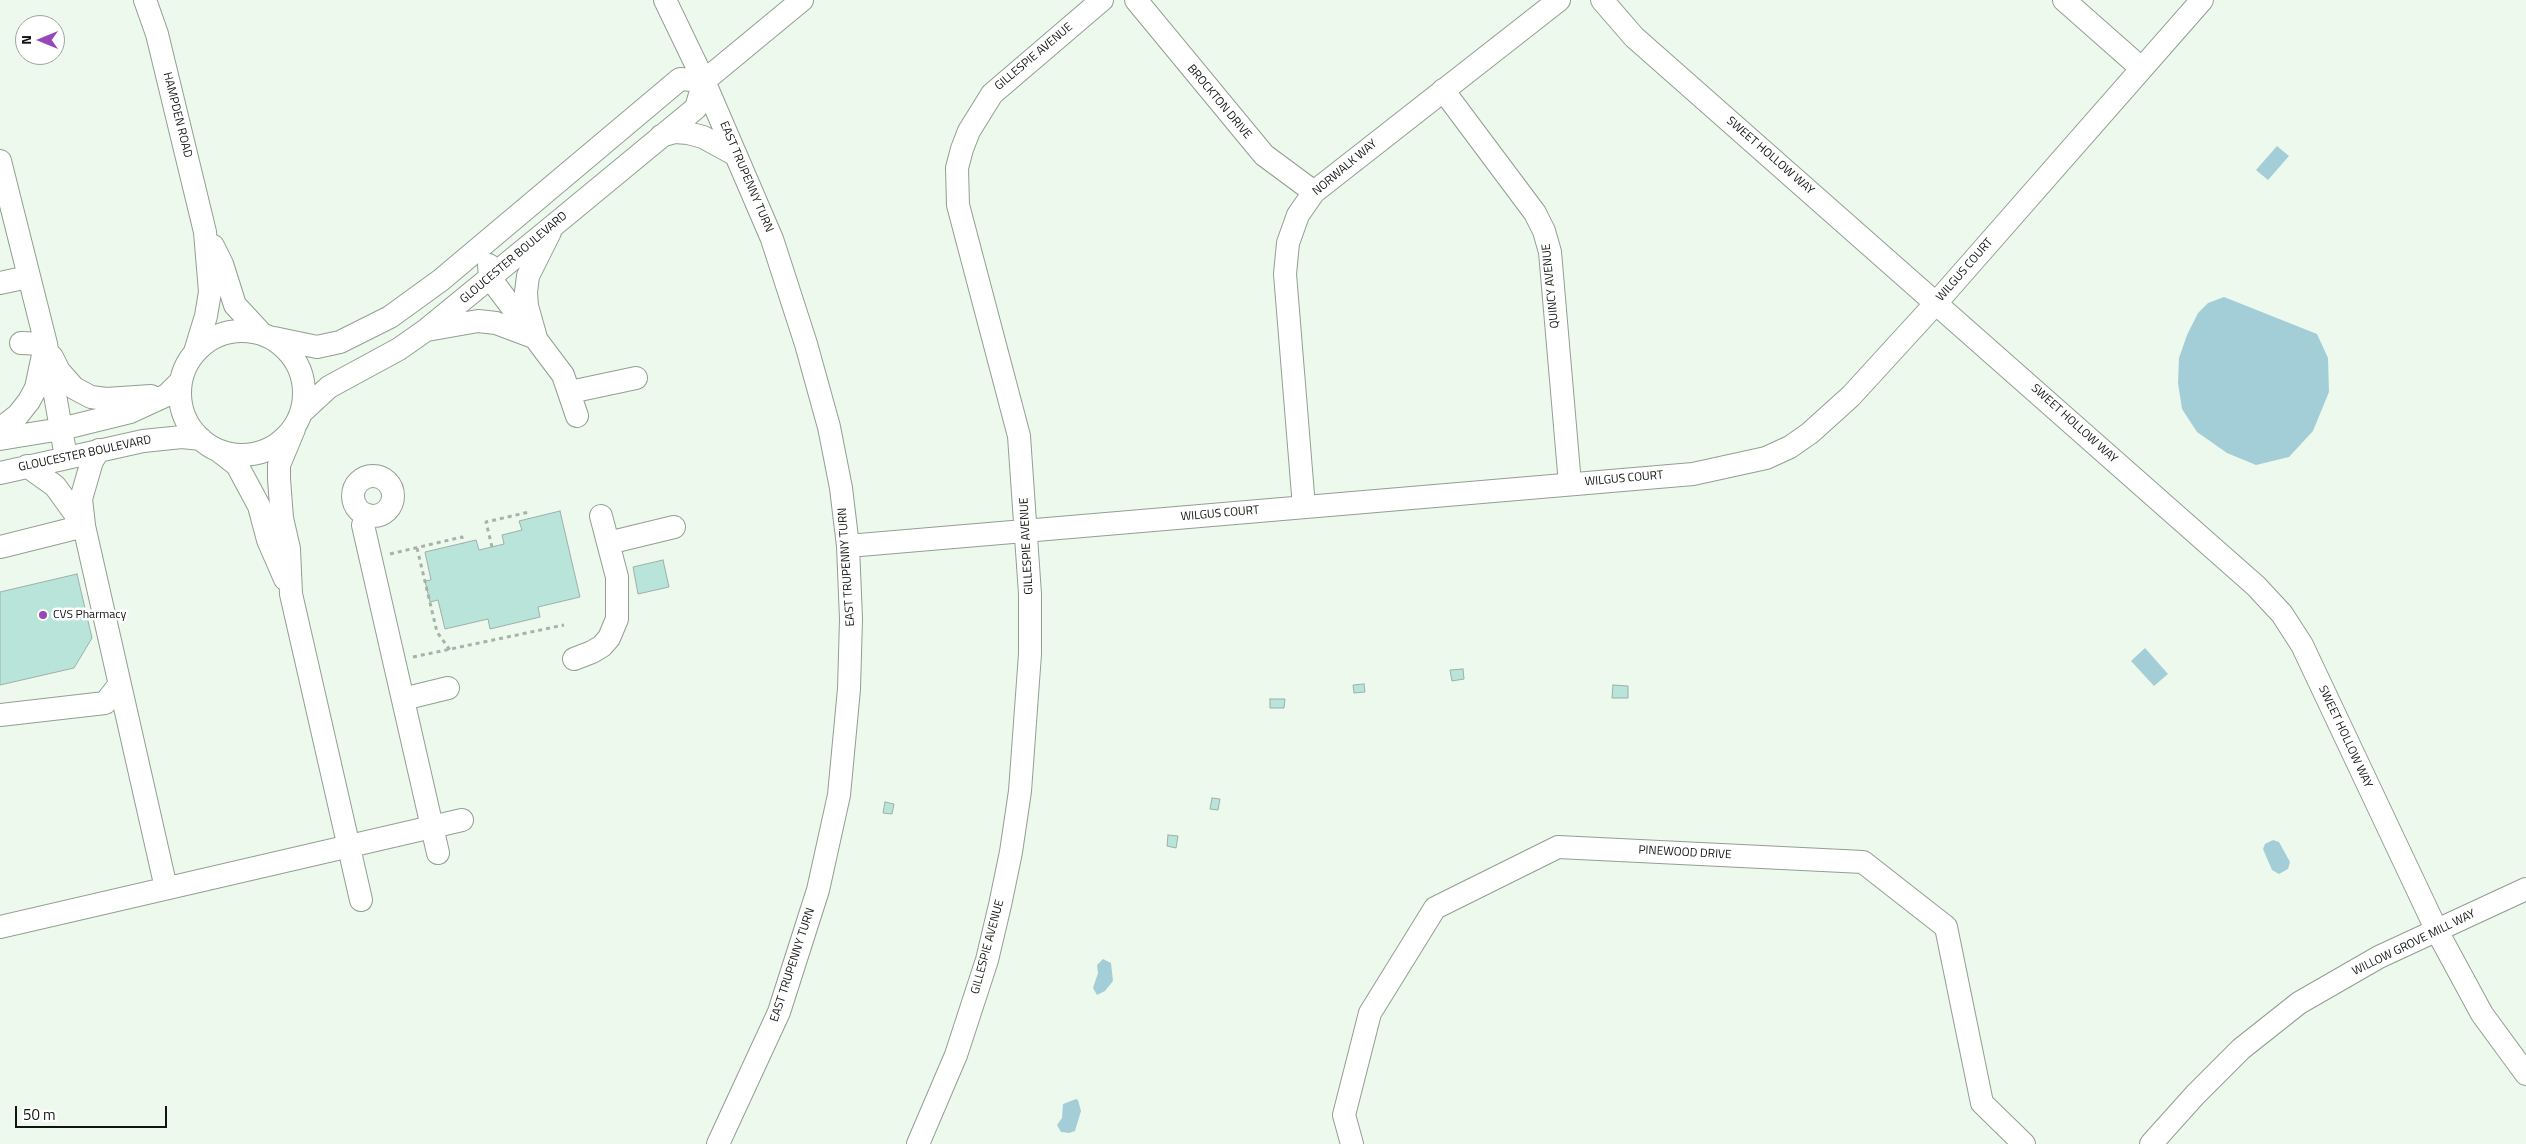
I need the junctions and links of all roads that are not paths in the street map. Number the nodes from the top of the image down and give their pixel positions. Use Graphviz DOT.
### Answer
graph roads {
  1 [pos="145,0"];
  2 [pos="665,0"];
  3 [pos="802,0"];
  4 [pos="1102,0"];
  5 [pos="1136,0"];
  6 [pos="1558,0"];
  7 [pos="1602,0"];
  8 [pos="2064,0"];
  9 [pos="2202,0"];
  10 [pos="2141,68"];
  11 [pos="704,81"];
  12 [pos="1443,90"];
  13 [pos="660,136"];
  14 [pos="736,155"];
  15 [pos="0,160"];
  16 [pos="1314,192"];
  17 [pos="533,202"];
  18 [pos="553,226"];
  19 [pos="205,232"];
  20 [pos="28,277"];
  21 [pos="490,278"];
  22 [pos="0,283"];
  23 [pos="1937,302"];
  24 [pos="426,330"];
  25 [pos="267,336"];
  26 [pos="536,338"];
  27 [pos="21,343"];
  28 [pos="46,344"];
  29 [pos="195,352"];
  30 [pos="636,378"];
  31 [pos="174,388"];
  32 [pos="570,392"];
  33 [pos="576,416"];
  34 [pos="298,420"];
  35 [pos="0,429"];
  36 [pos="60,429"];
  37 [pos="0,439"];
  38 [pos="201,439"];
  39 [pos="99,450"];
  40 [pos="219,451"];
  41 [pos="66,458"];
  42 [pos="27,466"];
  43 [pos="0,473"];
  44 [pos="1570,484"];
  45 [pos="1304,507"];
  46 [pos="368,515"];
  47 [pos="601,516"];
  48 [pos="84,526"];
  49 [pos="674,528"];
  50 [pos="1026,531"];
  51 [pos="608,543"];
  52 [pos="848,546"];
  53 [pos="0,547"];
  54 [pos="291,594"];
  55 [pos="574,658"];
  56 [pos="118,685"];
  57 [pos="448,688"];
  58 [pos="403,698"];
  59 [pos="0,715"];
  60 [pos="462,820"];
  61 [pos="432,826"];
  62 [pos="348,846"];
  63 [pos="438,853"];
  64 [pos="166,888"];
  65 [pos="2526,889"];
  66 [pos="361,900"];
  67 [pos="0,926"];
  68 [pos="2437,932"];
  69 [pos="2526,1074"];
  70 [pos="718,1144"];
  71 [pos="918,1144"];
  72 [pos="1352,1144"];
  73 [pos="2024,1144"];
  74 [pos="2151,1144"];
  1 -- 19 [label="street, HAMPDEN ROAD"];
  2 -- 11 [label="street, EAST TRUPENNY TURN"];
  3 -- 11 [label="street"];
  4 -- 50 [label="street, GILLESPIE AVENUE"];
  5 -- 16 [label="street, BROCKTON DRIVE"];
  6 -- 12 [label="street, NORWALK WAY"];
  7 -- 23 [label="street, SWEET HOLLOW WAY"];
  8 -- 10 [label="street"];
  9 -- 10 [label="street, WILGUS COURT"];
  10 -- 23 [label="street, WILGUS COURT"];
  11 -- 13 [label="street, GLOUCESTER BOULEVARD"];
  11 -- 14 [label="street, EAST TRUPENNY TURN"];
  11 -- 17 [label="street"];
  12 -- 16 [label="street, NORWALK WAY"];
  12 -- 44 [label="street, QUINCY AVENUE"];
  13 -- 14 [label="street"];
  13 -- 18 [label="street, GLOUCESTER BOULEVARD"];
  14 -- 52 [label="street, EAST TRUPENNY TURN"];
  15 -- 20 [label="street"];
  16 -- 45 [label="street, NORWALK WAY"];
  17 -- 21 [label="street"];
  17 -- 25 [label="street"];
  18 -- 21 [label="street, GLOUCESTER BOULEVARD"];
  18 -- 26 [label="street"];
  19 -- 25 [label="street, HAMPDEN ROAD"];
  19 -- 29 [label="street, HAMPDEN ROAD"];
  20 -- 22 [label="street"];
  20 -- 28 [label="street"];
  21 -- 24 [label="street, GLOUCESTER BOULEVARD"];
  21 -- 26 [label="street"];
  23 -- 44 [label="street, WILGUS COURT"];
  23 -- 68 [label="street, SWEET HOLLOW WAY"];
  24 -- 26 [label="street"];
  24 -- 34 [label="street, GLOUCESTER BOULEVARD"];
  25 -- 29 [label="street"];
  25 -- 34 [label="street"];
  26 -- 32 [label="street"];
  27 -- 28 [label="street"];
  28 -- 31 [label="street"];
  28 -- 35 [label="street"];
  28 -- 36 [label="street"];
  29 -- 31 [label="street"];
  30 -- 32 [label="street"];
  31 -- 36 [label="street"];
  31 -- 38 [label="street"];
  32 -- 33 [label="street"];
  34 -- 40 [label="street"];
  34 -- 54 [label="street"];
  36 -- 37 [label="street"];
  36 -- 41 [label="street"];
  38 -- 39 [label="street, GLOUCESTER BOULEVARD"];
  38 -- 40 [label="street"];
  39 -- 41 [label="street, GLOUCESTER BOULEVARD"];
  39 -- 48 [label="street"];
  40 -- 54 [label="street"];
  41 -- 42 [label="street, GLOUCESTER BOULEVARD"];
  42 -- 43 [label="street, GLOUCESTER BOULEVARD"];
  42 -- 48 [label="street"];
  44 -- 45 [label="street, WILGUS COURT"];
  45 -- 50 [label="street, WILGUS COURT"];
  46 -- 58 [label="street"];
  47 -- 51 [label="street"];
  48 -- 53 [label="street"];
  48 -- 56 [label="street"];
  49 -- 51 [label="street"];
  50 -- 52 [label="street, WILGUS COURT"];
  50 -- 71 [label="street, GILLESPIE AVENUE"];
  51 -- 55 [label="street"];
  52 -- 70 [label="street, EAST TRUPENNY TURN"];
  54 -- 62 [label="street"];
  56 -- 59 [label="street"];
  56 -- 64 [label="street"];
  57 -- 58 [label="street"];
  58 -- 61 [label="street"];
  60 -- 61 [label="street"];
  61 -- 62 [label="street"];
  61 -- 63 [label="street"];
  62 -- 64 [label="street"];
  62 -- 66 [label="street"];
  64 -- 67 [label="street"];
  65 -- 68 [label="street, WILLOW GROVE MILL WAY"];
  68 -- 69 [label="street, SWEET HOLLOW WAY"];
  68 -- 74 [label="street, WILLOW GROVE MILL WAY"];
  72 -- 73 [label="street, PINEWOOD DRIVE"];
}
